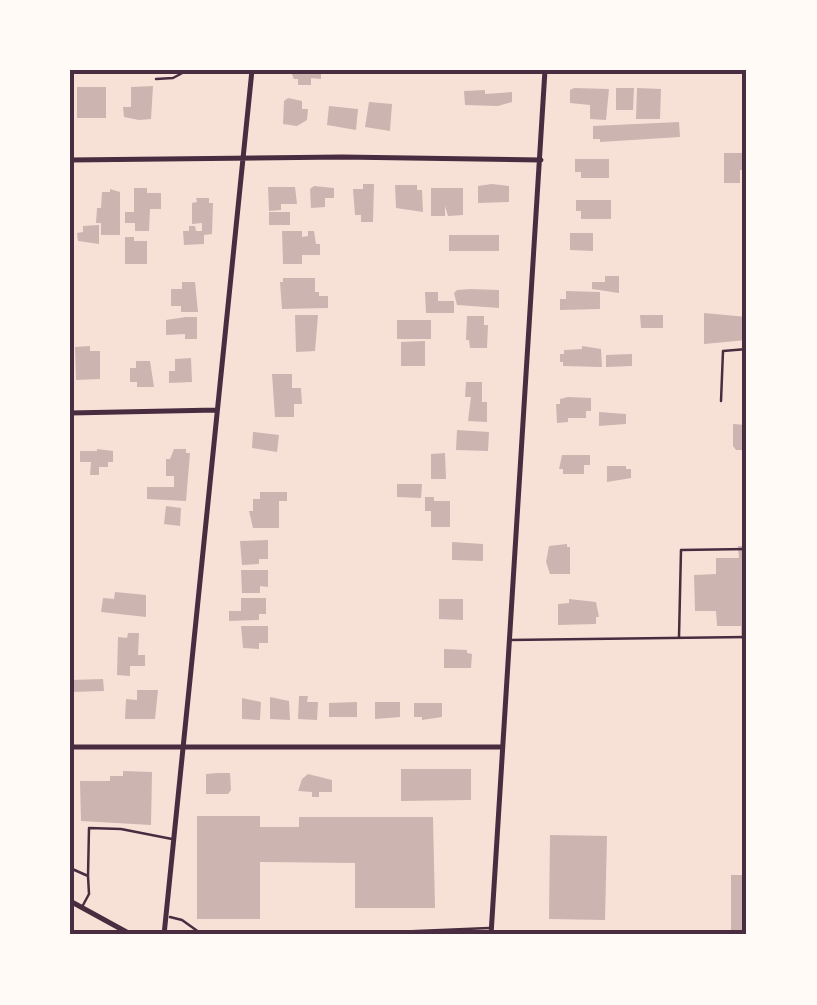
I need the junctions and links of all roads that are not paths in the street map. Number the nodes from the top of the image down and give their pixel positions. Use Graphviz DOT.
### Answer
graph roads {
  1 [pos="188,70"];
  2 [pos="252,70"];
  3 [pos="545,70"];
  4 [pos="156,79"];
  5 [pos="243,158"];
  6 [pos="70,160"];
  7 [pos="540,160"];
  8 [pos="747,349"];
  9 [pos="721,401"];
  10 [pos="217,410"];
  11 [pos="70,413"];
  12 [pos="747,548"];
  13 [pos="747,637"];
  14 [pos="679,638"];
  15 [pos="508,640"];
  16 [pos="70,747"];
  17 [pos="182,747"];
  18 [pos="502,747"];
  19 [pos="172,840"];
  20 [pos="70,868"];
  21 [pos="88,876"];
  22 [pos="70,901"];
  23 [pos="82,907"];
  24 [pos="166,916"];
  25 [pos="491,932"];
  26 [pos="132,935"];
  27 [pos="164,935"];
  28 [pos="203,935"];
  29 [pos="321,935"];
  1 -- 4 [label="lane"];
  2 -- 5 [label="street"];
  3 -- 7 [label="street"];
  5 -- 6 [label="street"];
  5 -- 7 [label="street"];
  5 -- 10 [label="street"];
  7 -- 15 [label="street"];
  8 -- 9 [label="lane"];
  10 -- 11 [label="street"];
  10 -- 17 [label="street"];
  12 -- 14 [label="lane"];
  13 -- 14 [label="lane"];
  14 -- 15 [label="lane"];
  15 -- 18 [label="street"];
  16 -- 17 [label="street"];
  17 -- 18 [label="street"];
  17 -- 19 [label="street"];
  18 -- 25 [label="street"];
  19 -- 21 [label="lane"];
  19 -- 24 [label="street"];
  20 -- 21 [label="lane"];
  21 -- 23 [label="lane"];
  22 -- 23 [label="street"];
  23 -- 26 [label="street"];
  24 -- 27 [label="street"];
  24 -- 28 [label="lane"];
  25 -- 29 [label="lane"];
}
